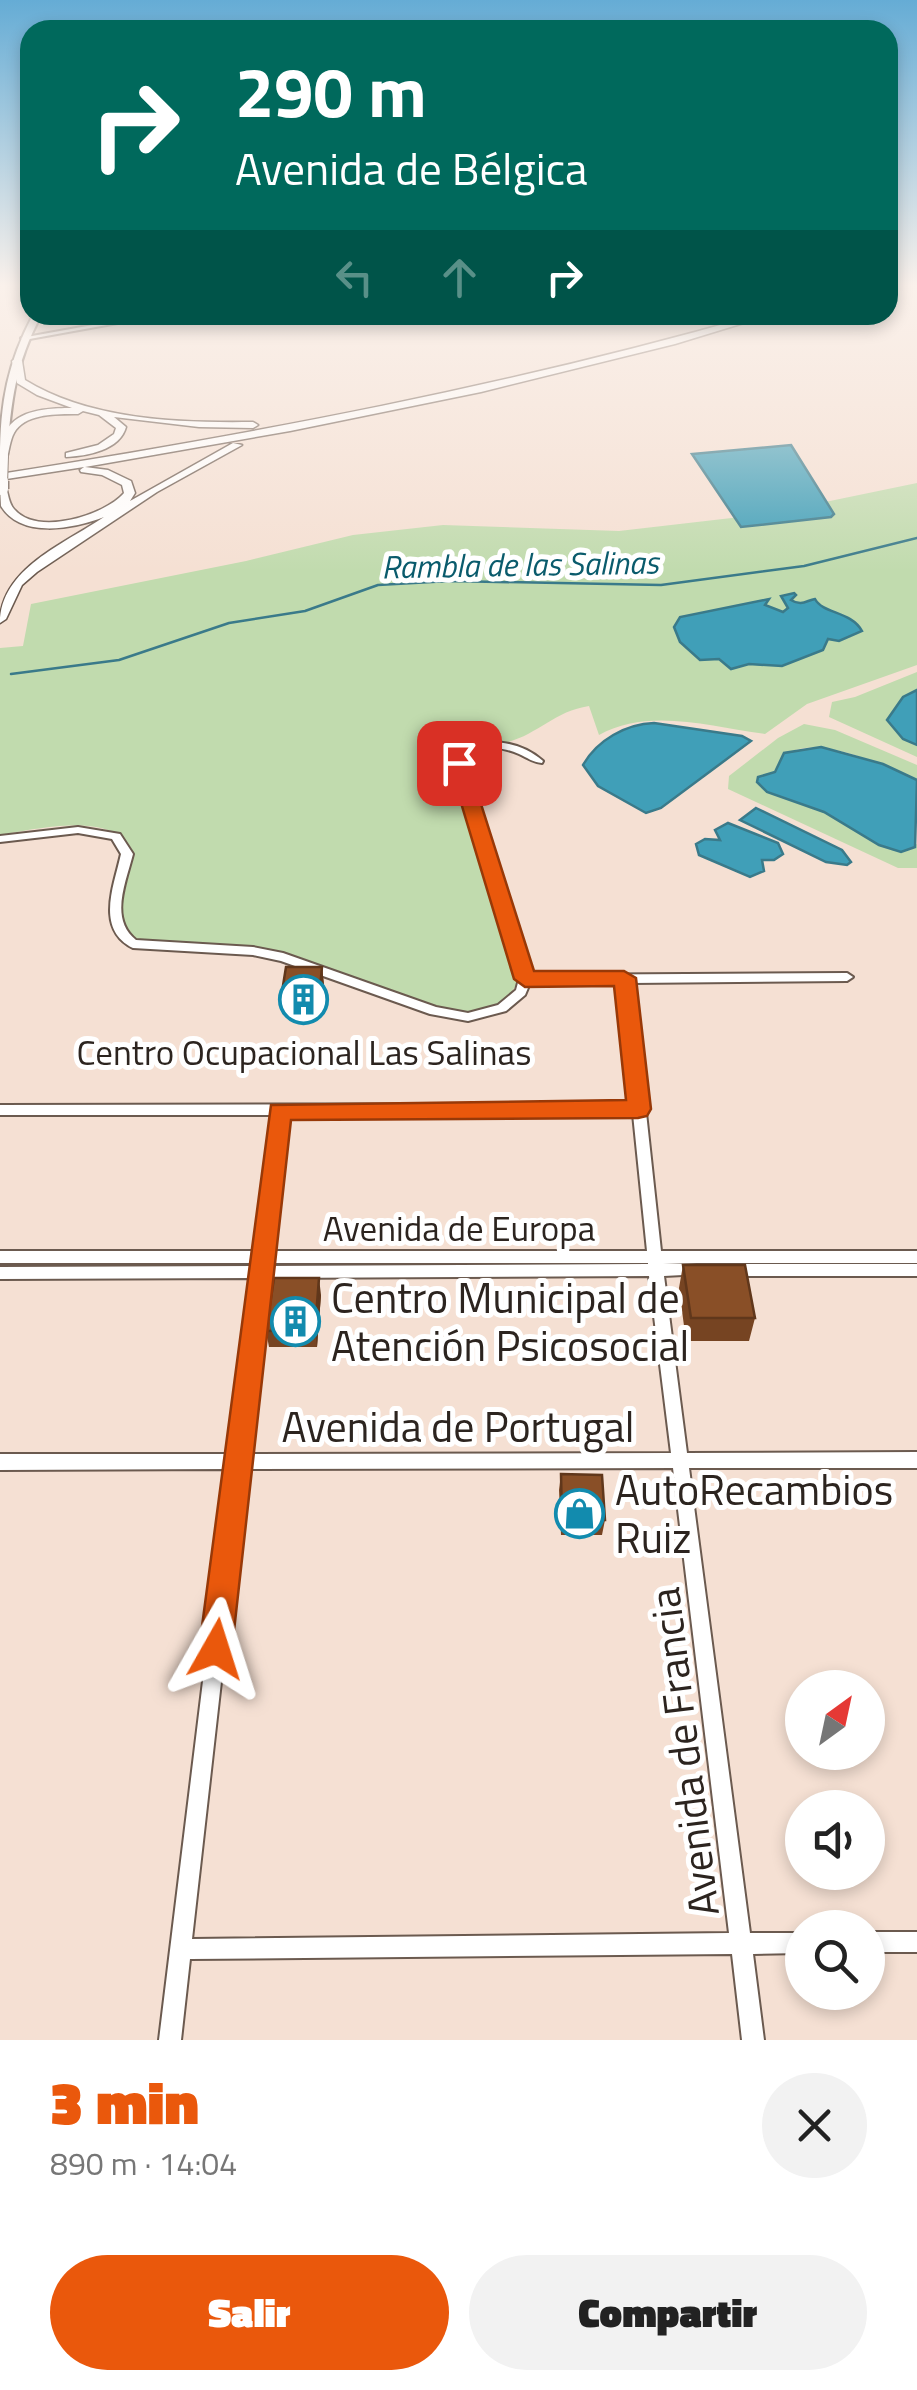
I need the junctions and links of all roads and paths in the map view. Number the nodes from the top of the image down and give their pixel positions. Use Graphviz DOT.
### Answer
graph roads {
  1 [pos="9,381"];
  2 [pos="11,381"];
  3 [pos="20,381"];
  4 [pos="482,381"];
  5 [pos="514,381"];
  6 [pos="463,386"];
  7 [pos="0,411"];
  8 [pos="253,426"];
  9 [pos="296,428"];
  10 [pos="49,460"];
  11 [pos="1,473"];
  12 [pos="0,520"];
  13 [pos="0,618"];
  14 [pos="538,762"];
  15 [pos="0,839"];
  16 [pos="847,977"];
  17 [pos="624,978"];
  18 [pos="525,979"];
  19 [pos="638,1109"];
  20 [pos="0,1110"];
  21 [pos="280,1111"];
  22 [pos="0,1256"];
  23 [pos="917,1256"];
  24 [pos="261,1264"];
  25 [pos="656,1264"];
  26 [pos="917,1270"];
  27 [pos="0,1273"];
  28 [pos="683,1460"];
  29 [pos="917,1460"];
  30 [pos="0,1462"];
  31 [pos="237,1462"];
  32 [pos="785,1942"];
  33 [pos="885,1942"];
  34 [pos="917,1942"];
  35 [pos="741,1943"];
  36 [pos="180,1949"];
  37 [pos="170,2040"];
  38 [pos="753,2040"];
  1 -- 7 [label="main road"];
  2 -- 11 [label="main road"];
  3 -- 8 [label="highway"];
  4 -- 6 [label="highway"];
  5 -- 9 [label="highway"];
  6 -- 8 [label="highway"];
  6 -- 11 [label="highway"];
  8 -- 10 [label="highway"];
  9 -- 11 [label="highway"];
  9 -- 13 [label="highway"];
  10 -- 11 [label="highway"];
  10 -- 11 [label="highway"];
  11 -- 11 [label="highway"];
  11 -- 12 [label="highway"];
  14 -- 18 [label="street"];
  15 -- 18 [label="street"];
  16 -- 17 [label="street"];
  17 -- 18 [label="street"];
  17 -- 19 [label="street, Avenida de Francia"];
  19 -- 21 [label="street"];
  19 -- 25 [label="street, Avenida de Francia"];
  20 -- 21 [label="street"];
  21 -- 24 [label="street"];
  22 -- 24 [label="street, Avenida de Europa"];
  23 -- 25 [label="street, Avenida de Europa"];
  24 -- 25 [label="street, Avenida de Europa"];
  24 -- 27 [label="street, Avenida de Europa"];
  24 -- 31 [label="street"];
  25 -- 26 [label="street, Avenida de Europa"];
  25 -- 28 [label="street, Avenida de Francia"];
  28 -- 29 [label="street, Avenida de Portugal"];
  28 -- 31 [label="street, Avenida de Portugal"];
  28 -- 35 [label="street, Avenida de Francia"];
  30 -- 31 [label="street, Avenida de Portugal"];
  31 -- 36 [label="street"];
  32 -- 35 [label="street"];
  33 -- 34 [label="street"];
  35 -- 36 [label="street"];
  35 -- 38 [label="street, Avenida de Francia"];
  36 -- 37 [label="street"];
}
